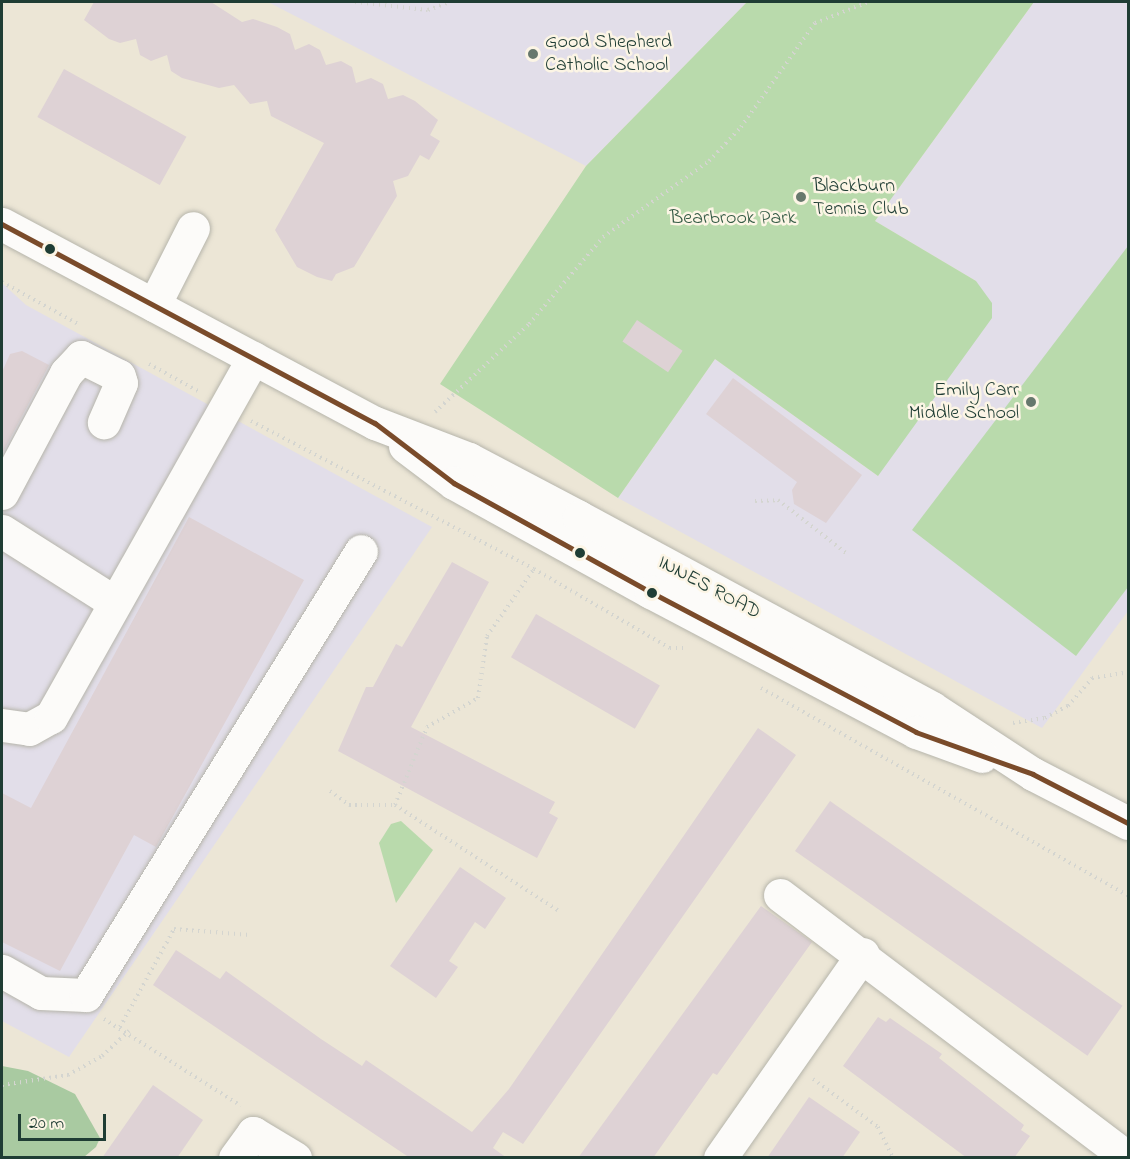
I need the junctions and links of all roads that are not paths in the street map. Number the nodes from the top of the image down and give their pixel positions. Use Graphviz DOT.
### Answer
graph roads {
  1 [pos="2,224"];
  2 [pos="193,228"];
  3 [pos="154,305"];
  4 [pos="253,358"];
  5 [pos="104,422"];
  6 [pos="2,493"];
  7 [pos="2,531"];
  8 [pos="361,551"];
  9 [pos="114,602"];
  10 [pos="2,725"];
  11 [pos="1128,824"];
  12 [pos="780,895"];
  13 [pos="863,954"];
  14 [pos="2,971"];
  15 [pos="244,1145"];
  16 [pos="1118,1146"];
  17 [pos="295,1158"];
  18 [pos="720,1158"];
  1 -- 3 [label="street, INNES ROAD"];
  2 -- 3 [label="street"];
  3 -- 4 [label="street, INNES ROAD"];
  4 -- 9 [label="street"];
  4 -- 11 [label="street, INNES ROAD"];
  5 -- 6 [label="street"];
  7 -- 9 [label="street"];
  8 -- 14 [label="street"];
  9 -- 10 [label="street"];
  12 -- 13 [label="street"];
  13 -- 16 [label="street"];
  13 -- 18 [label="street"];
  15 -- 17 [label="street"];
}
